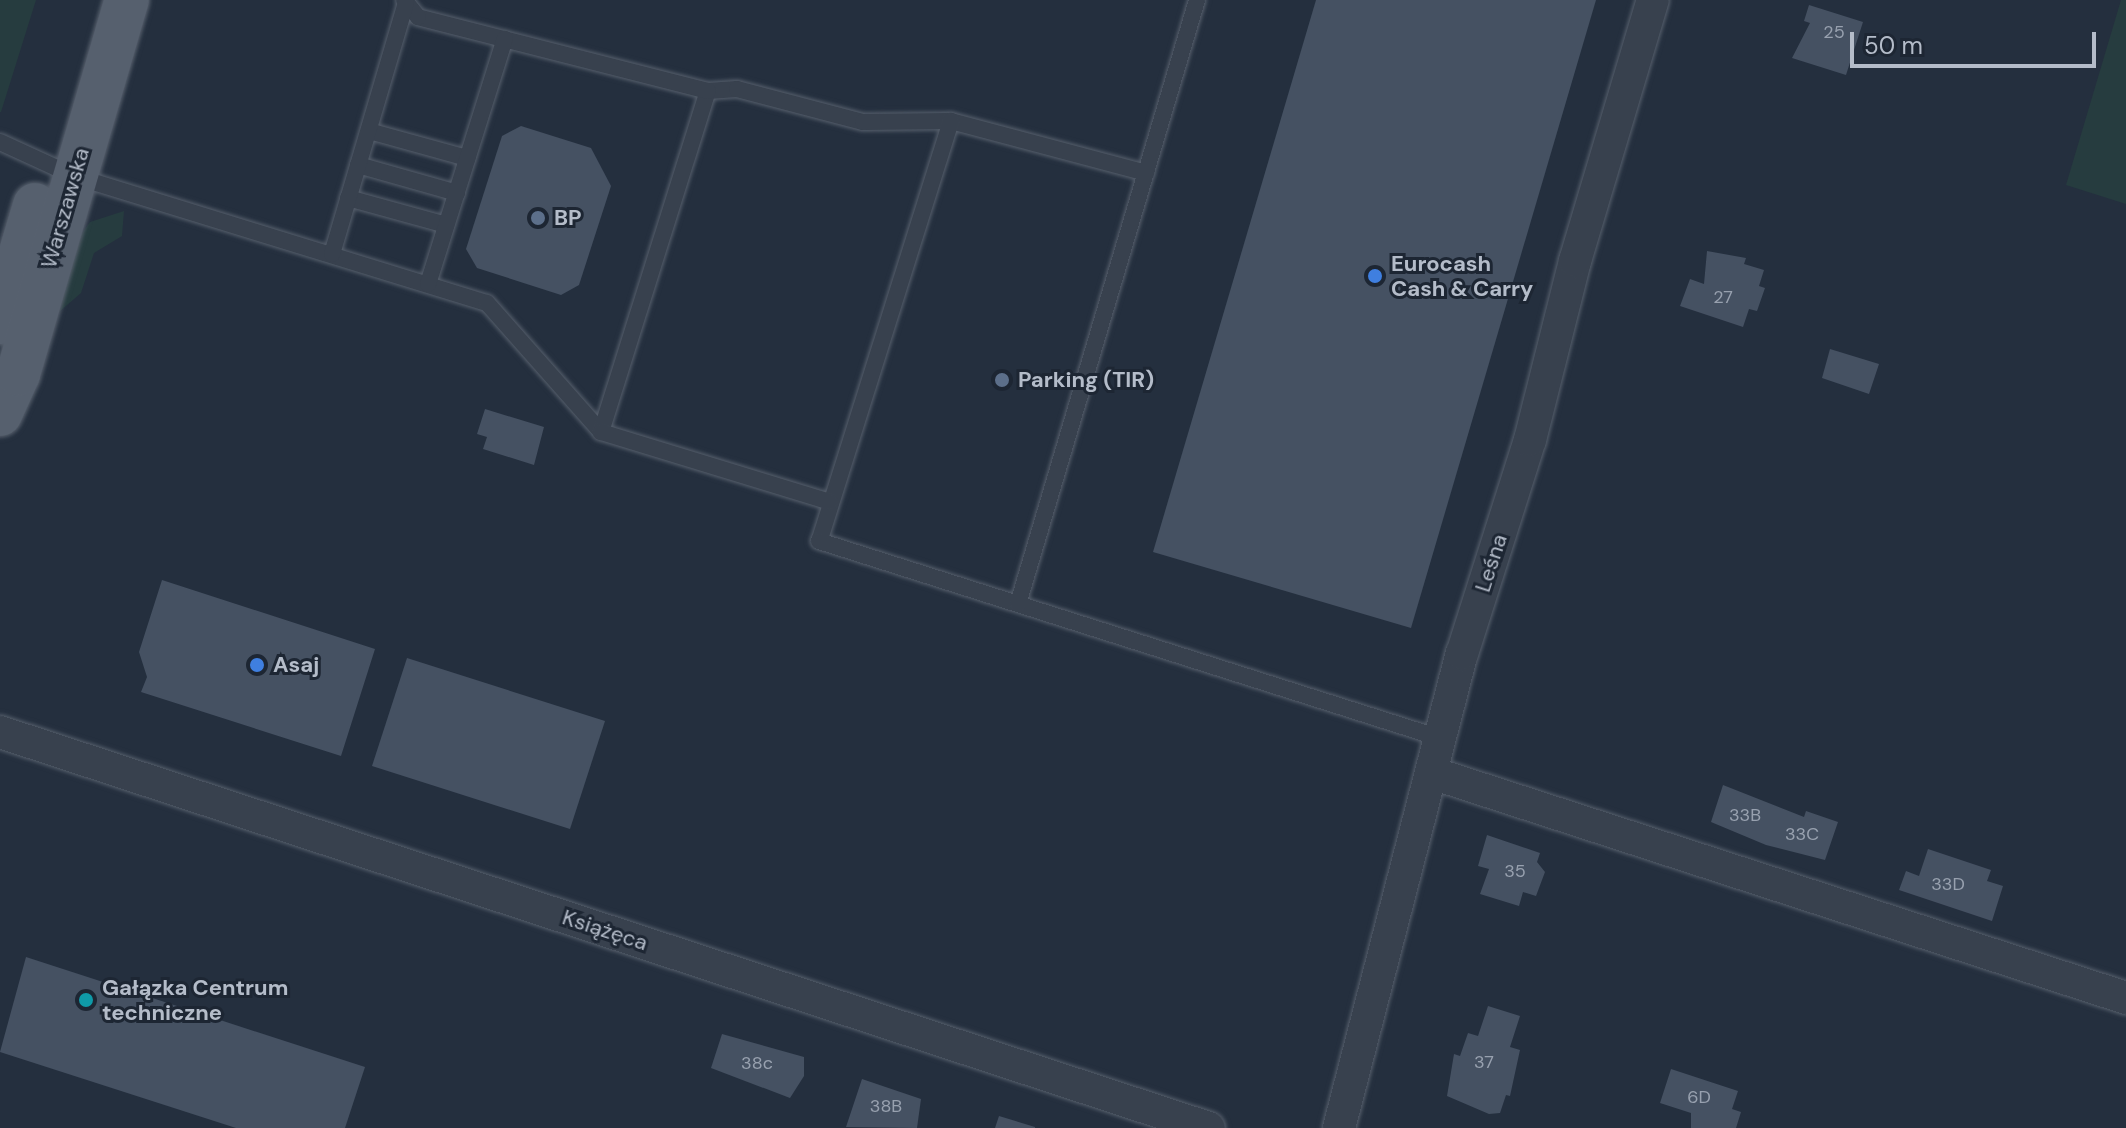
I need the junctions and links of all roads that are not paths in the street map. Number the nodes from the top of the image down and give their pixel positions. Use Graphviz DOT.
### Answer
graph roads {
  1 [pos="96,0"];
  2 [pos="127,0"];
  3 [pos="1197,0"];
  4 [pos="1653,0"];
  5 [pos="405,2"];
  6 [pos="505,39"];
  7 [pos="708,91"];
  8 [pos="951,121"];
  9 [pos="369,131"];
  10 [pos="0,142"];
  11 [pos="467,158"];
  12 [pos="358,165"];
  13 [pos="60,170"];
  14 [pos="1146,173"];
  15 [pos="457,193"];
  16 [pos="348,198"];
  17 [pos="446,225"];
  18 [pos="332,254"];
  19 [pos="428,284"];
  20 [pos="0,322"];
  21 [pos="0,414"];
  22 [pos="601,432"];
  23 [pos="830,502"];
  24 [pos="1018,604"];
  25 [pos="0,732"];
  26 [pos="1440,738"];
  27 [pos="1432,773"];
  28 [pos="2126,998"];
  29 [pos="1209,1128"];
  30 [pos="1339,1128"];
  1 -- 13 [label="main road, Warszawska"];
  2 -- 13 [label="main road, Warszawska"];
  3 -- 14 [label="lane"];
  4 -- 26 [label="street, Leśna"];
  5 -- 6 [label="lane"];
  5 -- 9 [label="lane"];
  6 -- 7 [label="lane"];
  6 -- 11 [label="lane"];
  7 -- 8 [label="lane"];
  7 -- 22 [label="lane"];
  8 -- 14 [label="lane"];
  8 -- 23 [label="lane"];
  9 -- 11 [label="lane"];
  9 -- 12 [label="lane"];
  10 -- 13 [label="lane"];
  11 -- 15 [label="lane"];
  12 -- 15 [label="lane"];
  12 -- 16 [label="lane"];
  13 -- 18 [label="lane"];
  13 -- 20 [label="main road, Warszawska"];
  13 -- 21 [label="main road, Warszawska"];
  14 -- 24 [label="lane"];
  15 -- 17 [label="lane"];
  16 -- 17 [label="lane"];
  16 -- 18 [label="lane"];
  17 -- 19 [label="lane"];
  18 -- 19 [label="lane"];
  19 -- 22 [label="lane"];
  22 -- 23 [label="lane"];
  23 -- 24 [label="lane"];
  24 -- 26 [label="lane"];
  25 -- 29 [label="street, Książęca"];
  26 -- 27 [label="street, Leśna"];
  27 -- 28 [label="street"];
  27 -- 30 [label="street, Leśna"];
}
